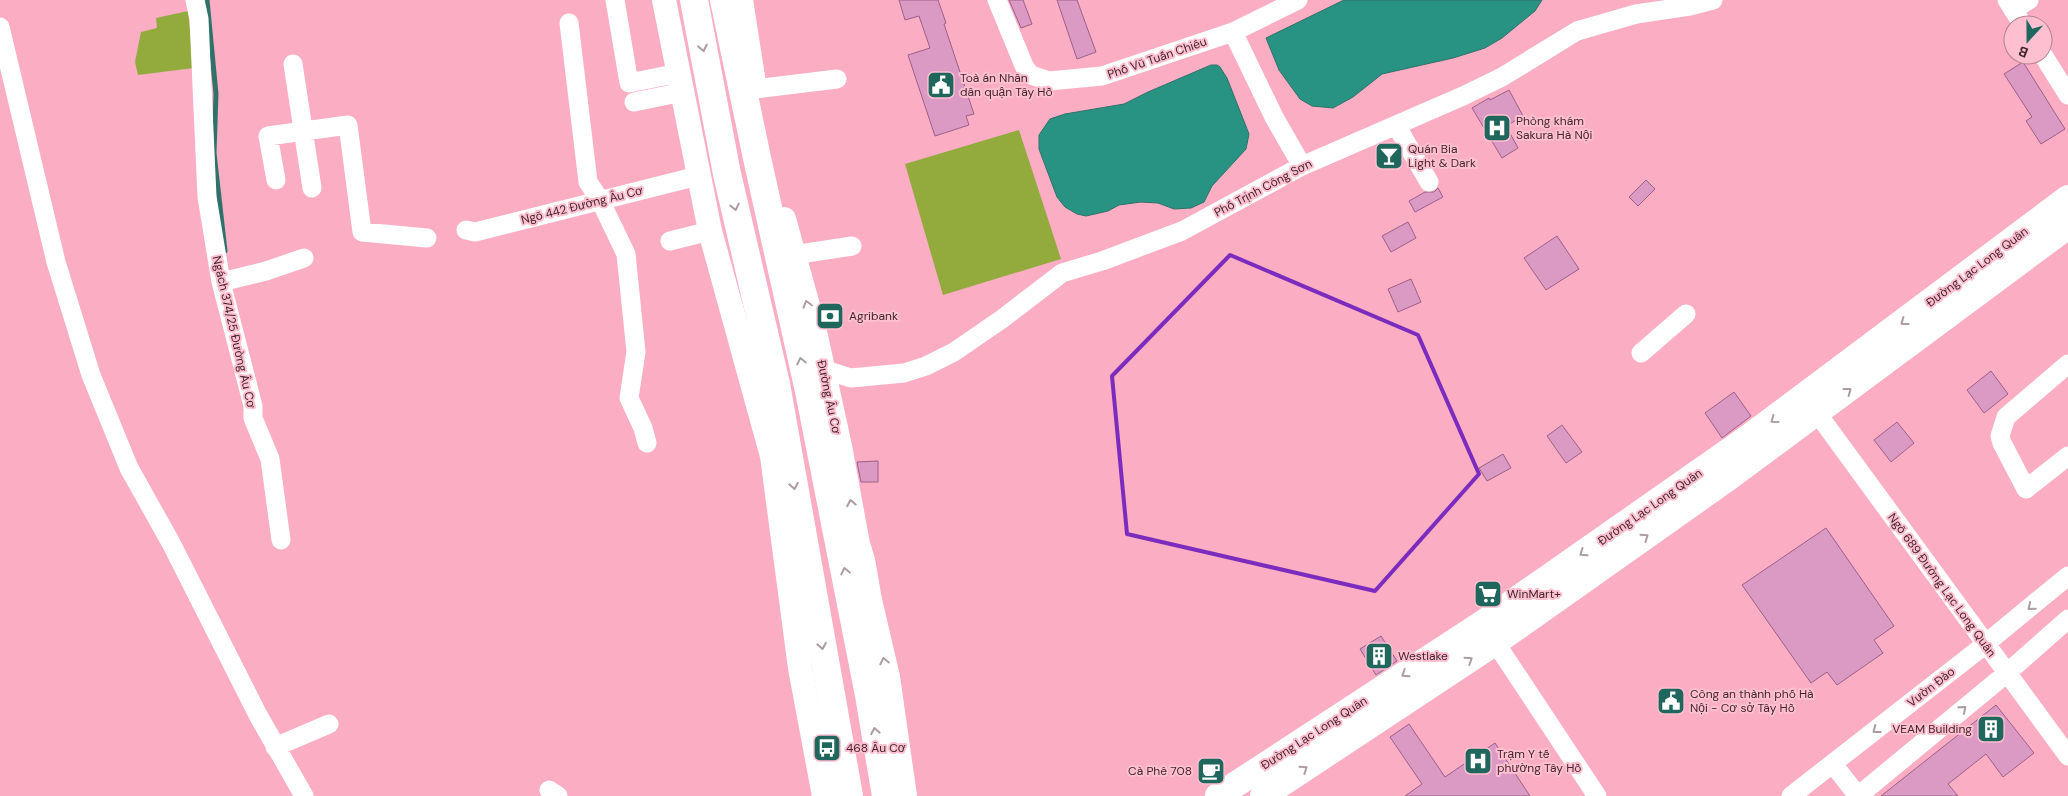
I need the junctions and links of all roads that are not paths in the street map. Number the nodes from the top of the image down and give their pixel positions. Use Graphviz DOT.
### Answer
graph roads {
  1 [pos="195,0"];
  2 [pos="615,0"];
  3 [pos="664,0"];
  4 [pos="694,0"];
  5 [pos="724,0"];
  6 [pos="740,0"];
  7 [pos="997,0"];
  8 [pos="1298,0"];
  9 [pos="1714,0"];
  10 [pos="2029,0"];
  11 [pos="2014,12"];
  12 [pos="569,23"];
  13 [pos="0,27"];
  14 [pos="1233,32"];
  15 [pos="293,64"];
  16 [pos="2050,65"];
  17 [pos="837,79"];
  18 [pos="681,82"];
  19 [pos="2066,87"];
  20 [pos="755,89"];
  21 [pos="634,102"];
  22 [pos="1396,125"];
  23 [pos="302,131"];
  24 [pos="1302,166"];
  25 [pos="698,176"];
  26 [pos="276,180"];
  27 [pos="1429,182"];
  28 [pos="312,188"];
  29 [pos="2068,198"];
  30 [pos="600,200"];
  31 [pos="2068,226"];
  32 [pos="466,230"];
  33 [pos="710,231"];
  34 [pos="427,238"];
  35 [pos="670,241"];
  36 [pos="852,246"];
  37 [pos="793,255"];
  38 [pos="304,258"];
  39 [pos="221,282"];
  40 [pos="1686,314"];
  41 [pos="1641,353"];
  42 [pos="2068,364"];
  43 [pos="816,380"];
  44 [pos="778,398"];
  45 [pos="1817,413"];
  46 [pos="647,443"];
  47 [pos="2068,456"];
  48 [pos="281,540"];
  49 [pos="2068,576"];
  50 [pos="2068,619"];
  51 [pos="1489,633"];
  52 [pos="1986,644"];
  53 [pos="2007,673"];
  54 [pos="329,724"];
  55 [pos="275,747"];
  56 [pos="2068,756"];
  57 [pos="1833,764"];
  58 [pos="303,793"];
  59 [pos="824,796"];
  60 [pos="849,796"];
  61 [pos="886,796"];
  62 [pos="906,796"];
  63 [pos="1218,796"];
  64 [pos="1264,796"];
  65 [pos="1597,796"];
  66 [pos="1792,796"];
  67 [pos="1858,796"];
  1 -- 39 [label="street, Ngách 374/25 Đường Âu Cơ"];
  2 -- 18 [label="street"];
  3 -- 18 [label="street"];
  4 -- 44 [label="main road, one-way"];
  43 -- 5 [label="main road, Đường Âu Cơ, one-way"];
  6 -- 20 [label="street, Đường Âu Cơ"];
  7 -- 14 [label="street, Phố Vũ Tuấn Chiêu"];
  8 -- 14 [label="street, Phố Vũ Tuấn Chiêu"];
  9 -- 22 [label="street, Phố Trịnh Công Sơn"];
  10 -- 11 [label="street"];
  12 -- 30 [label="street"];
  13 -- 55 [label="street"];
  14 -- 24 [label="street"];
  15 -- 23 [label="street"];
  16 -- 19 [label="street"];
  17 -- 20 [label="street"];
  18 -- 21 [label="street"];
  18 -- 25 [label="street"];
  20 -- 37 [label="street, Đường Âu Cơ"];
  22 -- 24 [label="street, Phố Trịnh Công Sơn"];
  22 -- 27 [label="street"];
  23 -- 26 [label="street"];
  23 -- 28 [label="street"];
  23 -- 34 [label="street"];
  24 -- 43 [label="street, Phố Trịnh Công Sơn"];
  25 -- 30 [label="street, Ngõ 442 Đường Âu Cơ"];
  25 -- 33 [label="street"];
  29 -- 51 [label="main road, Đường Lạc Long Quân, one-way"];
  30 -- 32 [label="street, Ngõ 442 Đường Âu Cơ"];
  30 -- 46 [label="street"];
  45 -- 31 [label="main road, Đường Lạc Long Quân, one-way"];
  33 -- 35 [label="street"];
  33 -- 59 [label="street"];
  36 -- 37 [label="street"];
  43 -- 37 [label="street, Đường Âu Cơ, one-way"];
  38 -- 39 [label="street"];
  39 -- 48 [label="street, Ngách 374/25 Đường Âu Cơ"];
  40 -- 41 [label="street"];
  42 -- 47 [label="street"];
  43 -- 44 [label="main road"];
  61 -- 43 [label="main road, Đường Âu Cơ, one-way"];
  62 -- 43 [label="street, Đường Âu Cơ, one-way"];
  44 -- 60 [label="main road, one-way"];
  51 -- 45 [label="main road, Đường Lạc Long Quân, one-way"];
  45 -- 52 [label="street, Ngõ 689 Đường Lạc Long Quân"];
  49 -- 52 [label="street, Vườn Đào, one-way"];
  50 -- 53 [label="street"];
  51 -- 63 [label="main road, Đường Lạc Long Quân, one-way"];
  64 -- 51 [label="main road, Đường Lạc Long Quân, one-way"];
  51 -- 65 [label="street"];
  52 -- 53 [label="street, Ngõ 689 Đường Lạc Long Quân"];
  52 -- 57 [label="street, Vườn Đào, one-way"];
  53 -- 56 [label="street, Ngõ 689 Đường Lạc Long Quân"];
  67 -- 53 [label="street, one-way"];
  54 -- 55 [label="street"];
  55 -- 58 [label="street"];
  57 -- 66 [label="street, Vườn Đào"];
  57 -- 67 [label="street"];
}
